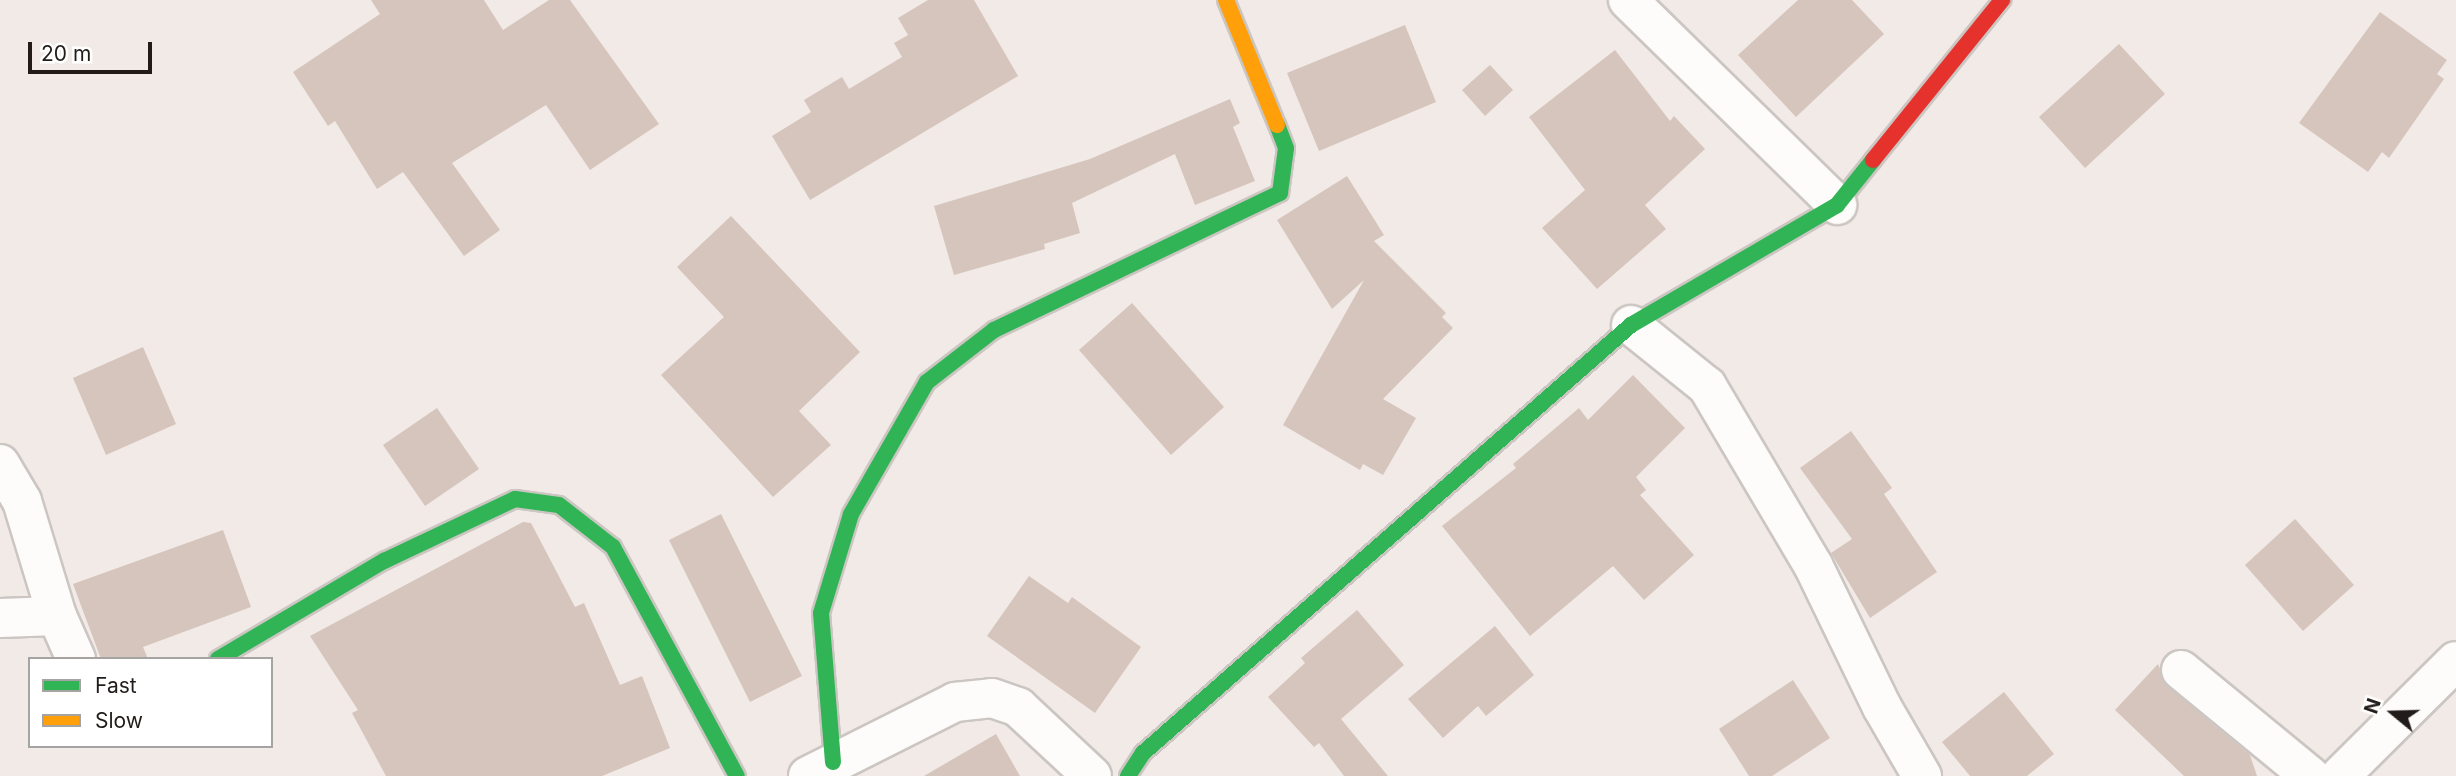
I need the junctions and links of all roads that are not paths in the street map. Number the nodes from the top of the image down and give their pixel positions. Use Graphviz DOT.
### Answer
graph roads {
  1 [pos="1226,0"];
  2 [pos="1628,0"];
  3 [pos="2001,0"];
  4 [pos="1837,205"];
  5 [pos="1631,325"];
  6 [pos="0,464"];
  7 [pos="57,616"];
  8 [pos="0,618"];
  9 [pos="75,657"];
  10 [pos="221,657"];
  11 [pos="2456,662"];
  12 [pos="2182,670"];
  13 [pos="821,769"];
  14 [pos="737,776"];
  15 [pos="1092,776"];
  16 [pos="1128,776"];
  17 [pos="1922,776"];
  18 [pos="2309,776"];
  19 [pos="2340,776"];
  1 -- 13 [label="street"];
  2 -- 4 [label="street"];
  3 -- 4 [label="street"];
  4 -- 5 [label="street"];
  5 -- 16 [label="street"];
  5 -- 17 [label="street"];
  6 -- 7 [label="street"];
  7 -- 8 [label="street"];
  7 -- 9 [label="street"];
  10 -- 14 [label="street"];
  11 -- 19 [label="street"];
  12 -- 18 [label="street"];
  13 -- 15 [label="street"];
}
